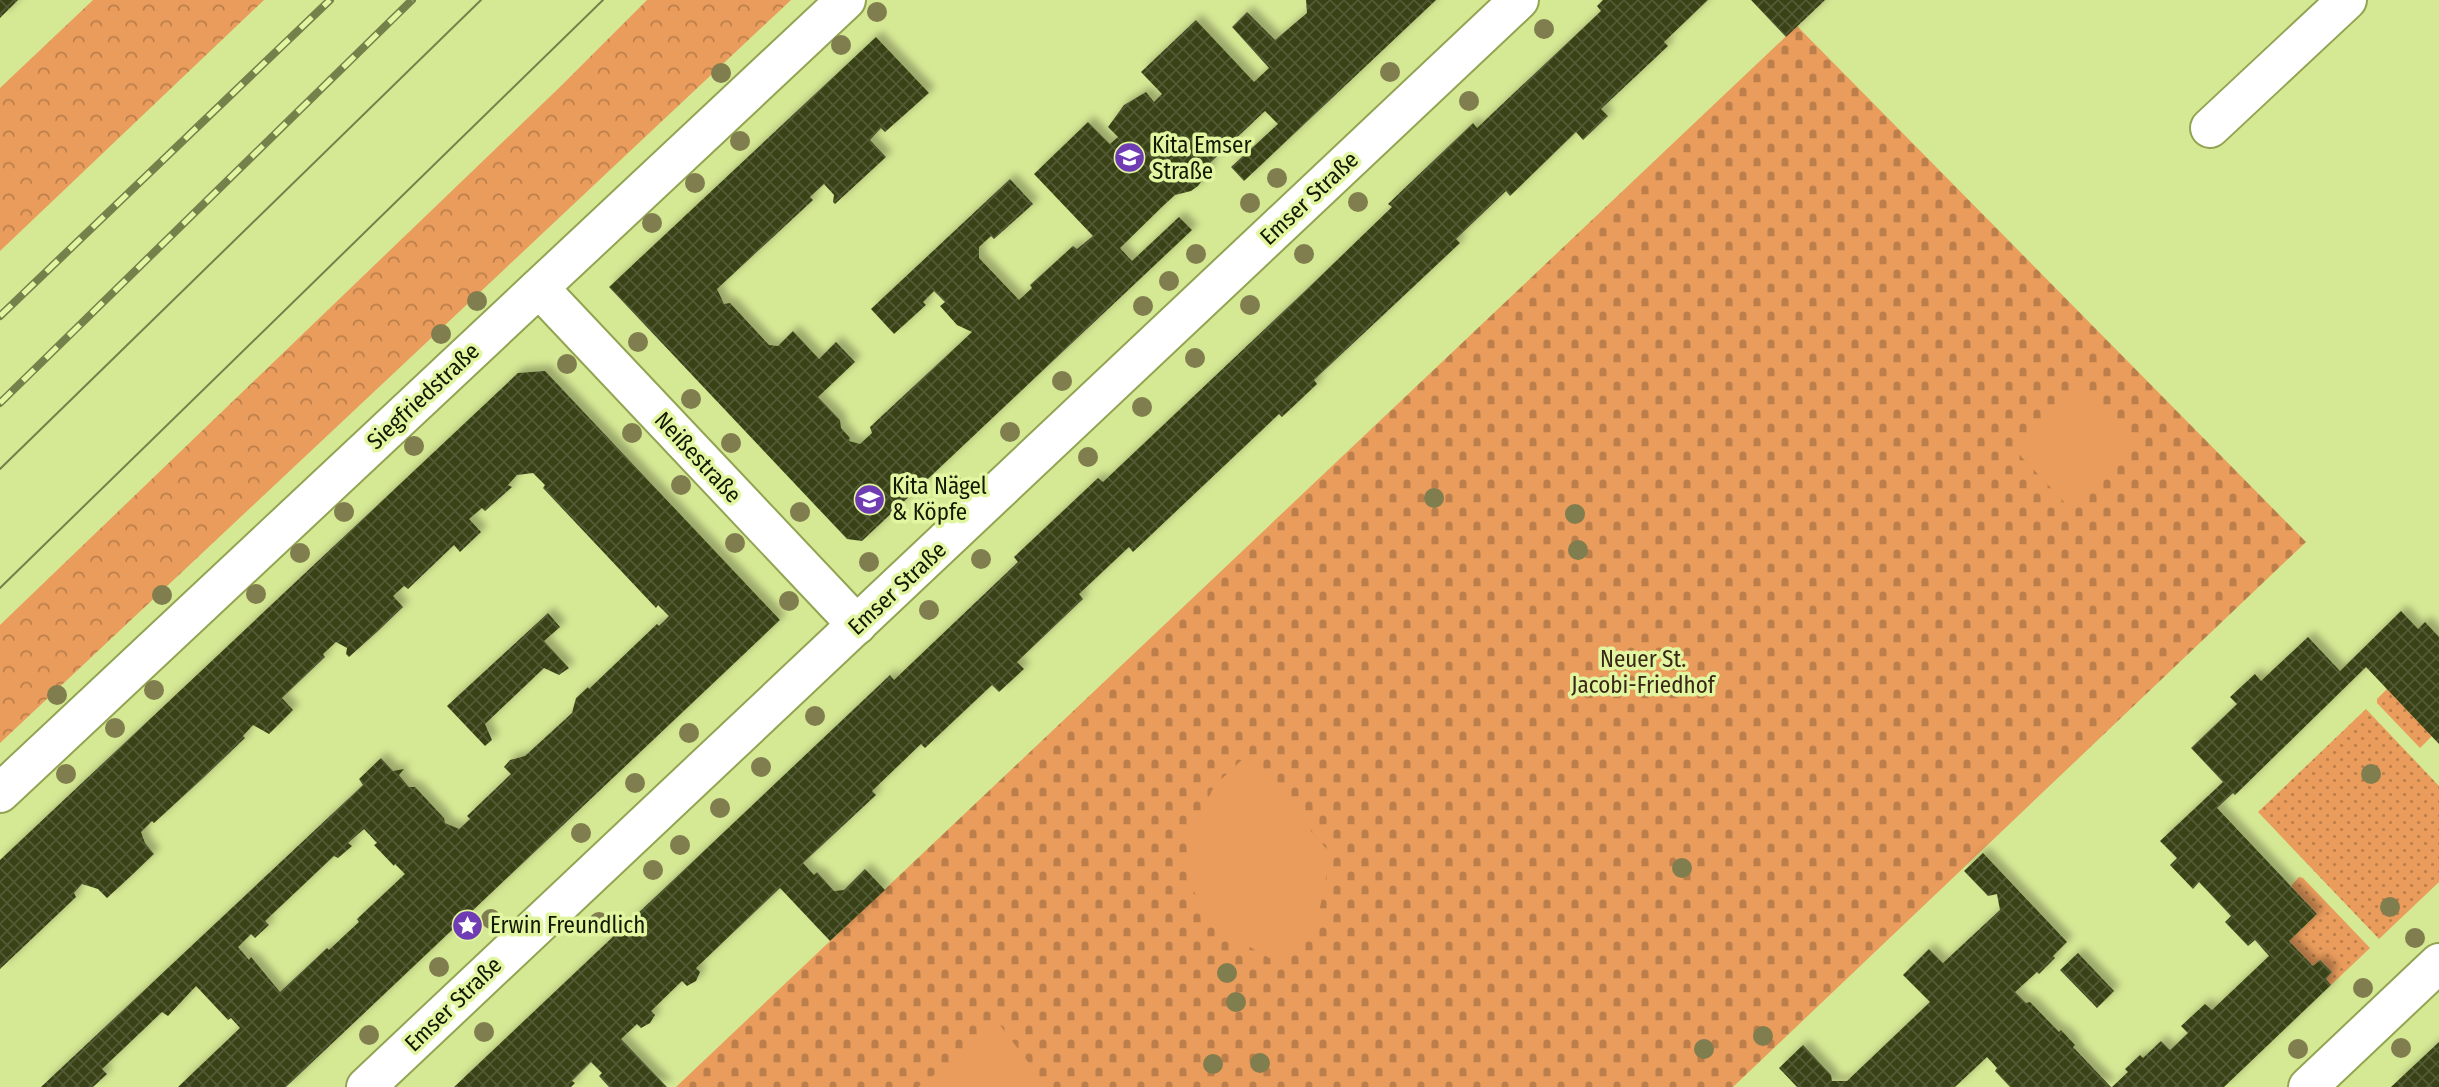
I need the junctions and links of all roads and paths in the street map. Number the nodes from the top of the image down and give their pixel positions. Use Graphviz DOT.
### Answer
graph roads {
  1 [pos="846,0"];
  2 [pos="1518,0"];
  3 [pos="2347,0"];
  4 [pos="2210,128"];
  5 [pos="539,288"];
  6 [pos="857,625"];
  7 [pos="0,793"];
  8 [pos="2439,963"];
  9 [pos="366,1087"];
  10 [pos="2308,1087"];
  1 -- 5 [label="street, Siegfriedstraße"];
  2 -- 6 [label="street, Emser Straße"];
  3 -- 4 [label="street"];
  5 -- 6 [label="street, Neißestraße"];
  5 -- 7 [label="street, Siegfriedstraße"];
  6 -- 9 [label="street, Emser Straße"];
  8 -- 10 [label="street"];
}
